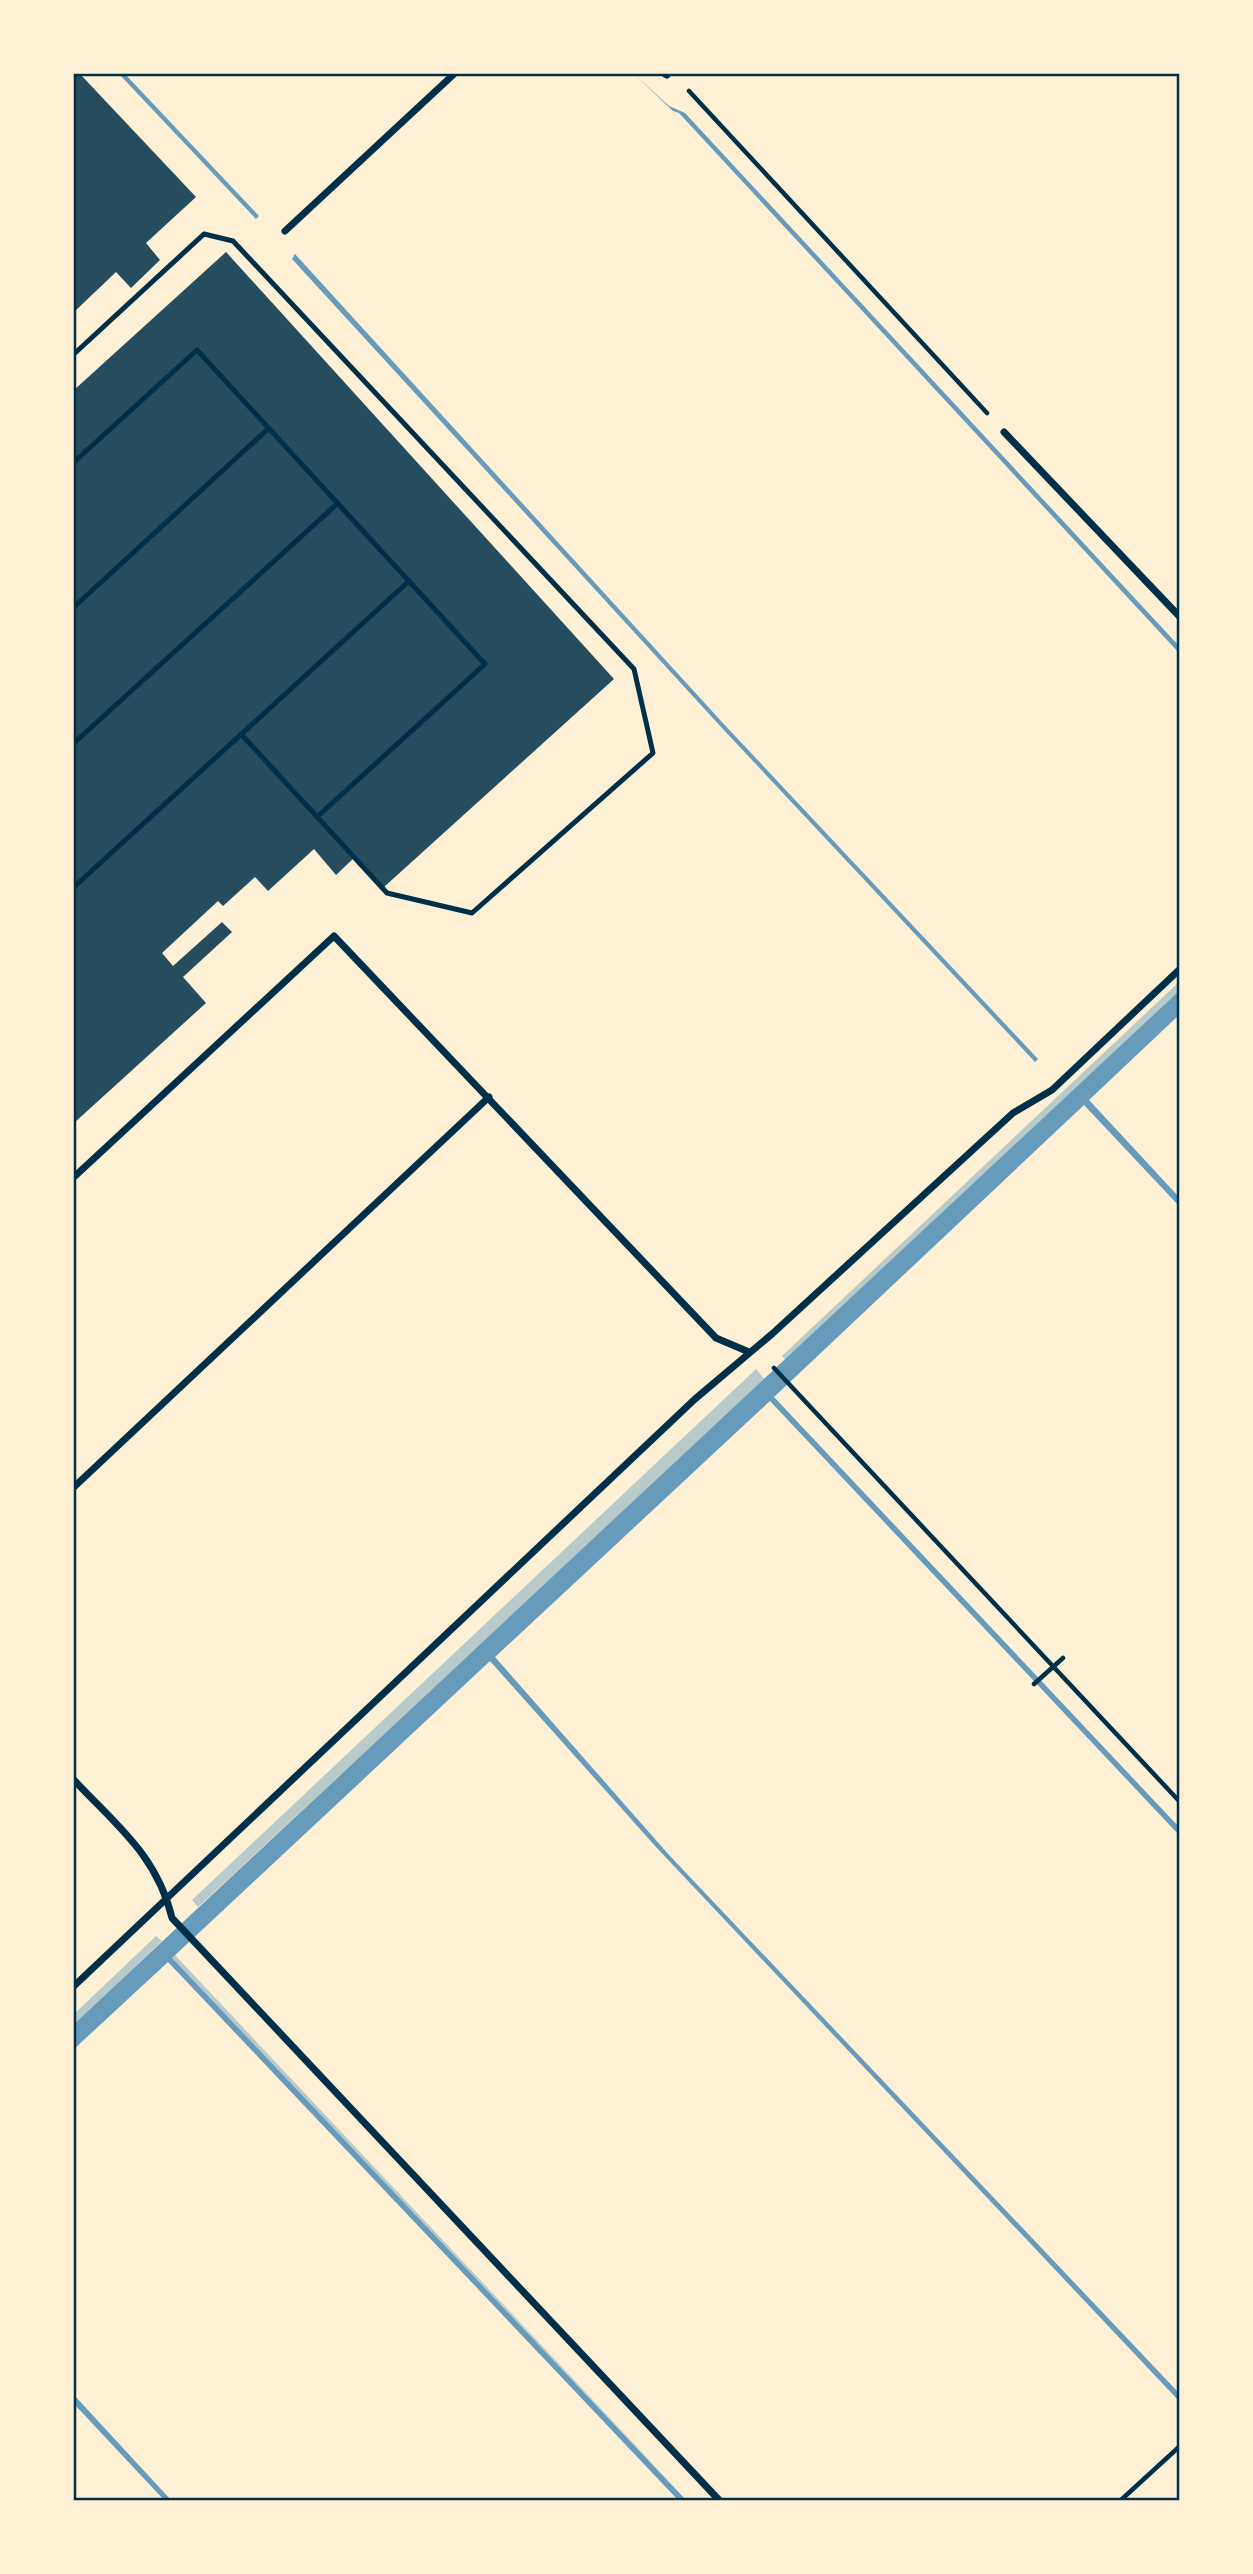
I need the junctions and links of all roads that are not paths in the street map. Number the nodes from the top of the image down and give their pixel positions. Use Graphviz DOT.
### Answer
graph roads {
  1 [pos="454,74"];
  2 [pos="285,231"];
  3 [pos="74,354"];
  4 [pos="269,428"];
  5 [pos="1004,432"];
  6 [pos="74,462"];
  7 [pos="338,503"];
  8 [pos="409,581"];
  9 [pos="74,607"];
  10 [pos="1180,617"];
  11 [pos="241,734"];
  12 [pos="74,743"];
  13 [pos="317,817"];
  14 [pos="74,887"];
  15 [pos="1180,969"];
  16 [pos="489,1097"];
  17 [pos="74,1177"];
  18 [pos="749,1352"];
  19 [pos="74,1486"];
  20 [pos="74,1780"];
  21 [pos="167,1897"];
  22 [pos="74,1986"];
  23 [pos="719,2501"];
  1 -- 2 [label="street"];
  3 -- 13 [label="lane"];
  4 -- 6 [label="lane"];
  4 -- 7 [label="lane"];
  4 -- 9 [label="lane"];
  5 -- 10 [label="street"];
  7 -- 8 [label="lane"];
  7 -- 12 [label="lane"];
  8 -- 11 [label="lane"];
  8 -- 13 [label="lane"];
  11 -- 13 [label="lane"];
  11 -- 14 [label="lane"];
  15 -- 18 [label="street"];
  16 -- 17 [label="street"];
  16 -- 18 [label="street"];
  16 -- 19 [label="street"];
  18 -- 21 [label="street"];
  20 -- 21 [label="street"];
  21 -- 22 [label="street"];
  21 -- 23 [label="street"];
}
